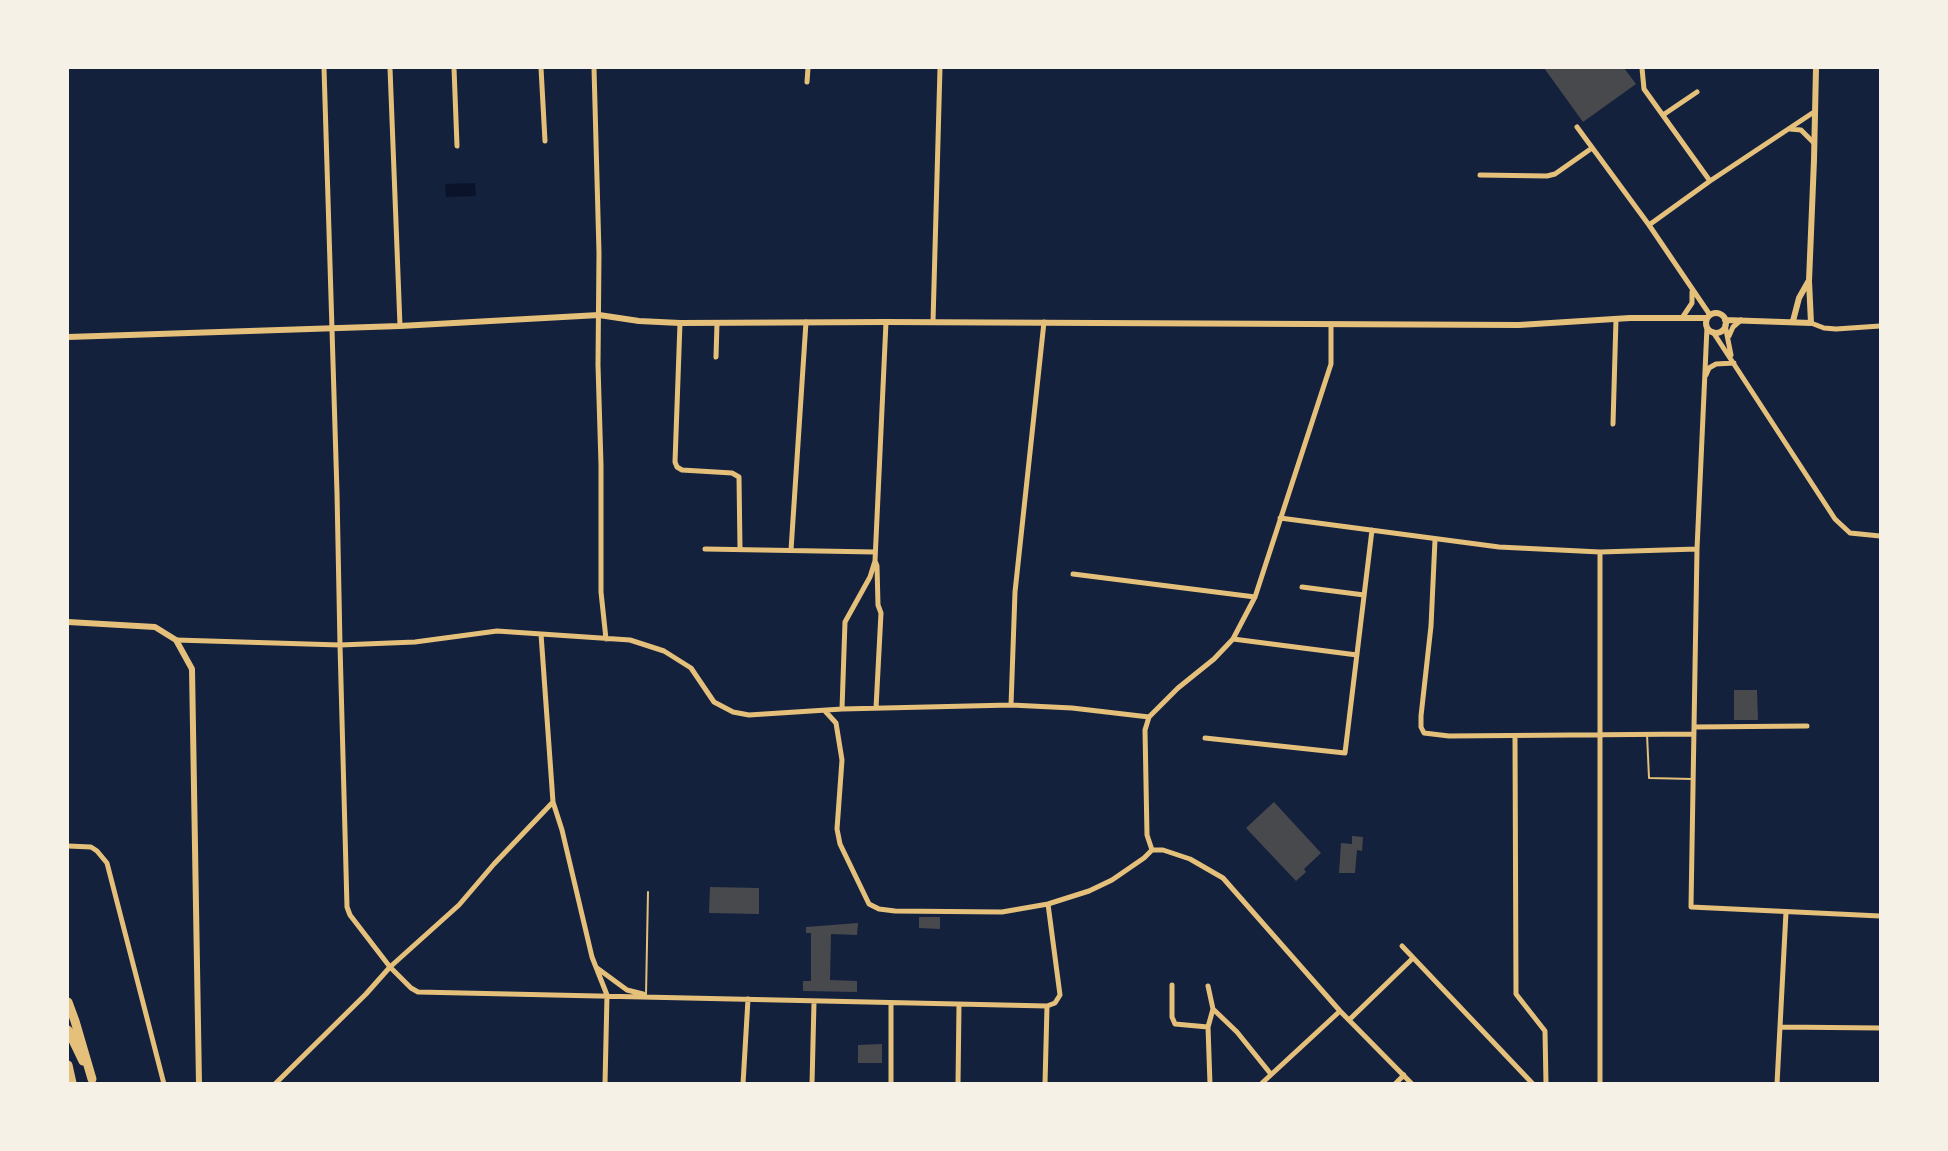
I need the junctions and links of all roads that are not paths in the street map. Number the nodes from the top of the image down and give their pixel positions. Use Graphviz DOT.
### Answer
graph roads {
  1 [pos="324,68"];
  2 [pos="390,68"];
  3 [pos="454,68"];
  4 [pos="541,68"];
  5 [pos="594,68"];
  6 [pos="808,68"];
  7 [pos="940,68"];
  8 [pos="1642,68"];
  9 [pos="1816,68"];
  10 [pos="807,82"];
  11 [pos="1697,93"];
  12 [pos="1814,112"];
  13 [pos="1664,116"];
  14 [pos="1576,127"];
  15 [pos="1788,129"];
  16 [pos="544,141"];
  17 [pos="1814,143"];
  18 [pos="457,146"];
  19 [pos="1592,148"];
  20 [pos="1480,176"];
  21 [pos="1710,181"];
  22 [pos="1649,225"];
  23 [pos="1809,281"];
  24 [pos="1691,287"];
  25 [pos="599,315"];
  26 [pos="1709,317"];
  27 [pos="1682,318"];
  28 [pos="1616,319"];
  29 [pos="1741,320"];
  30 [pos="1793,321"];
  31 [pos="717,322"];
  32 [pos="806,322"];
  33 [pos="886,322"];
  34 [pos="933,322"];
  35 [pos="1044,322"];
  36 [pos="1725,322"];
  37 [pos="680,323"];
  38 [pos="1811,323"];
  39 [pos="1331,324"];
  40 [pos="400,326"];
  41 [pos="1881,326"];
  42 [pos="332,328"];
  43 [pos="1710,330"];
  44 [pos="1728,336"];
  45 [pos="68,337"];
  46 [pos="716,357"];
  47 [pos="1734,363"];
  48 [pos="1704,380"];
  49 [pos="1613,424"];
  50 [pos="705,464"];
  51 [pos="705,472"];
  52 [pos="1280,518"];
  53 [pos="1372,530"];
  54 [pos="1881,536"];
  55 [pos="1435,540"];
  56 [pos="705,549"];
  57 [pos="740,549"];
  58 [pos="1697,549"];
  59 [pos="791,550"];
  60 [pos="875,552"];
  61 [pos="1600,552"];
  62 [pos="875,561"];
  63 [pos="1073,574"];
  64 [pos="1302,587"];
  65 [pos="1364,595"];
  66 [pos="1255,597"];
  67 [pos="68,622"];
  68 [pos="541,634"];
  69 [pos="606,639"];
  70 [pos="1233,639"];
  71 [pos="176,640"];
  72 [pos="340,645"];
  73 [pos="1358,655"];
  74 [pos="1011,705"];
  75 [pos="876,708"];
  76 [pos="842,709"];
  77 [pos="825,711"];
  78 [pos="1149,717"];
  79 [pos="1807,726"];
  80 [pos="1694,730"];
  81 [pos="1599,735"];
  82 [pos="1647,735"];
  83 [pos="1515,736"];
  84 [pos="1205,738"];
  85 [pos="1693,779"];
  86 [pos="553,802"];
  87 [pos="68,846"];
  88 [pos="1152,849"];
  89 [pos="648,892"];
  90 [pos="1048,904"];
  91 [pos="1786,912"];
  92 [pos="1881,916"];
  93 [pos="1402,946"];
  94 [pos="1413,957"];
  95 [pos="390,967"];
  96 [pos="596,967"];
  97 [pos="1172,985"];
  98 [pos="1208,986"];
  99 [pos="646,994"];
  100 [pos="606,995"];
  101 [pos="653,996"];
  102 [pos="748,999"];
  103 [pos="68,1002"];
  104 [pos="814,1002"];
  105 [pos="891,1003"];
  106 [pos="959,1005"];
  107 [pos="1047,1006"];
  108 [pos="1213,1009"];
  109 [pos="1340,1011"];
  110 [pos="68,1016"];
  111 [pos="1349,1020"];
  112 [pos="1208,1027"];
  113 [pos="1780,1027"];
  114 [pos="1881,1028"];
  115 [pos="68,1030"];
  116 [pos="68,1065"];
  117 [pos="1270,1073"];
  118 [pos="1404,1075"];
  119 [pos="68,1077"];
  120 [pos="92,1079"];
  121 [pos="72,1083"];
  122 [pos="164,1083"];
  123 [pos="199,1083"];
  124 [pos="275,1083"];
  125 [pos="605,1083"];
  126 [pos="743,1083"];
  127 [pos="812,1083"];
  128 [pos="891,1083"];
  129 [pos="958,1083"];
  130 [pos="1045,1083"];
  131 [pos="1210,1083"];
  132 [pos="1261,1083"];
  133 [pos="1395,1083"];
  134 [pos="1412,1083"];
  135 [pos="1533,1083"];
  136 [pos="1546,1083"];
  137 [pos="1600,1083"];
  138 [pos="1777,1083"];
  1 -- 42 [label="street"];
  2 -- 40 [label="street"];
  3 -- 18 [label="street"];
  4 -- 16 [label="street"];
  5 -- 25 [label="street"];
  6 -- 10 [label="street"];
  7 -- 34 [label="street"];
  8 -- 13 [label="street"];
  9 -- 12 [label="street"];
  11 -- 13 [label="street"];
  12 -- 15 [label="street"];
  12 -- 17 [label="street"];
  13 -- 21 [label="street"];
  14 -- 19 [label="street"];
  15 -- 17 [label="street"];
  15 -- 21 [label="street"];
  17 -- 23 [label="street"];
  19 -- 20 [label="street"];
  19 -- 22 [label="street"];
  21 -- 22 [label="street"];
  22 -- 24 [label="street"];
  23 -- 30 [label="street"];
  23 -- 38 [label="street"];
  24 -- 26 [label="street"];
  24 -- 27 [label="street"];
  25 -- 37 [label="street"];
  25 -- 40 [label="street"];
  25 -- 69 [label="street"];
  26 -- 27 [label="street"];
  26 -- 36 [label="street"];
  26 -- 43 [label="street"];
  27 -- 28 [label="street"];
  28 -- 39 [label="street"];
  28 -- 49 [label="street"];
  29 -- 30 [label="street"];
  29 -- 36 [label="street"];
  29 -- 44 [label="street"];
  30 -- 38 [label="street"];
  31 -- 32 [label="street"];
  31 -- 37 [label="street"];
  31 -- 46 [label="street"];
  32 -- 33 [label="street"];
  32 -- 59 [label="street"];
  33 -- 34 [label="street"];
  33 -- 60 [label="street"];
  34 -- 35 [label="street"];
  35 -- 39 [label="street"];
  35 -- 74 [label="street"];
  36 -- 43 [label="street"];
  36 -- 44 [label="street"];
  37 -- 51 [label="street"];
  38 -- 41 [label="street"];
  39 -- 52 [label="street"];
  40 -- 42 [label="street"];
  42 -- 45 [label="street"];
  42 -- 72 [label="street"];
  43 -- 47 [label="street"];
  43 -- 48 [label="street"];
  44 -- 47 [label="street"];
  47 -- 48 [label="street"];
  47 -- 54 [label="street"];
  48 -- 58 [label="street"];
  50 -- 51 [label="street"];
  51 -- 57 [label="street"];
  52 -- 53 [label="street"];
  52 -- 66 [label="street"];
  53 -- 55 [label="street"];
  53 -- 65 [label="street"];
  55 -- 61 [label="street"];
  55 -- 83 [label="street"];
  56 -- 57 [label="street"];
  57 -- 59 [label="street"];
  58 -- 61 [label="street"];
  58 -- 80 [label="street"];
  59 -- 60 [label="street"];
  60 -- 62 [label="street"];
  61 -- 81 [label="street"];
  62 -- 75 [label="street"];
  62 -- 76 [label="street"];
  63 -- 66 [label="street"];
  64 -- 65 [label="street"];
  65 -- 73 [label="street"];
  66 -- 70 [label="street"];
  67 -- 71 [label="street"];
  68 -- 69 [label="street"];
  68 -- 72 [label="street"];
  68 -- 86 [label="street"];
  69 -- 77 [label="street"];
  70 -- 73 [label="street"];
  70 -- 78 [label="street"];
  71 -- 72 [label="street"];
  71 -- 123 [label="street"];
  72 -- 95 [label="street"];
  73 -- 84 [label="street"];
  74 -- 75 [label="street"];
  74 -- 78 [label="street"];
  75 -- 76 [label="street"];
  76 -- 77 [label="street"];
  77 -- 90 [label="street"];
  78 -- 88 [label="street"];
  79 -- 80 [label="street"];
  80 -- 82 [label="street"];
  80 -- 85 [label="street"];
  81 -- 82 [label="street"];
  81 -- 83 [label="street"];
  81 -- 137 [label="street"];
  82 -- 85 [label="lane"];
  83 -- 136 [label="street"];
  85 -- 91 [label="street"];
  86 -- 95 [label="street"];
  86 -- 96 [label="street"];
  87 -- 122 [label="street"];
  88 -- 90 [label="street"];
  88 -- 109 [label="street"];
  89 -- 99 [label="lane"];
  90 -- 107 [label="street"];
  91 -- 92 [label="street"];
  91 -- 113 [label="street"];
  93 -- 94 [label="street"];
  94 -- 111 [label="street"];
  94 -- 135 [label="street"];
  95 -- 100 [label="street"];
  95 -- 124 [label="street"];
  96 -- 99 [label="street"];
  96 -- 100 [label="street"];
  97 -- 112 [label="street"];
  98 -- 108 [label="street"];
  99 -- 101 [label="street"];
  100 -- 101 [label="street"];
  100 -- 125 [label="street"];
  101 -- 102 [label="street"];
  102 -- 104 [label="street"];
  102 -- 126 [label="street"];
  103 -- 120 [label="highway"];
  104 -- 105 [label="street"];
  104 -- 127 [label="street"];
  105 -- 106 [label="street"];
  105 -- 128 [label="street"];
  106 -- 107 [label="street"];
  106 -- 129 [label="street"];
  107 -- 130 [label="street"];
  108 -- 112 [label="street"];
  108 -- 117 [label="street"];
  109 -- 111 [label="street"];
  109 -- 117 [label="street"];
  110 -- 120 [label="highway"];
  111 -- 118 [label="street"];
  112 -- 131 [label="street"];
  113 -- 114 [label="street"];
  113 -- 138 [label="street"];
  115 -- 120 [label="highway"];
  116 -- 121 [label="highway"];
  117 -- 132 [label="street"];
  118 -- 133 [label="street"];
  118 -- 134 [label="street"];
  119 -- 121 [label="highway"];
}
